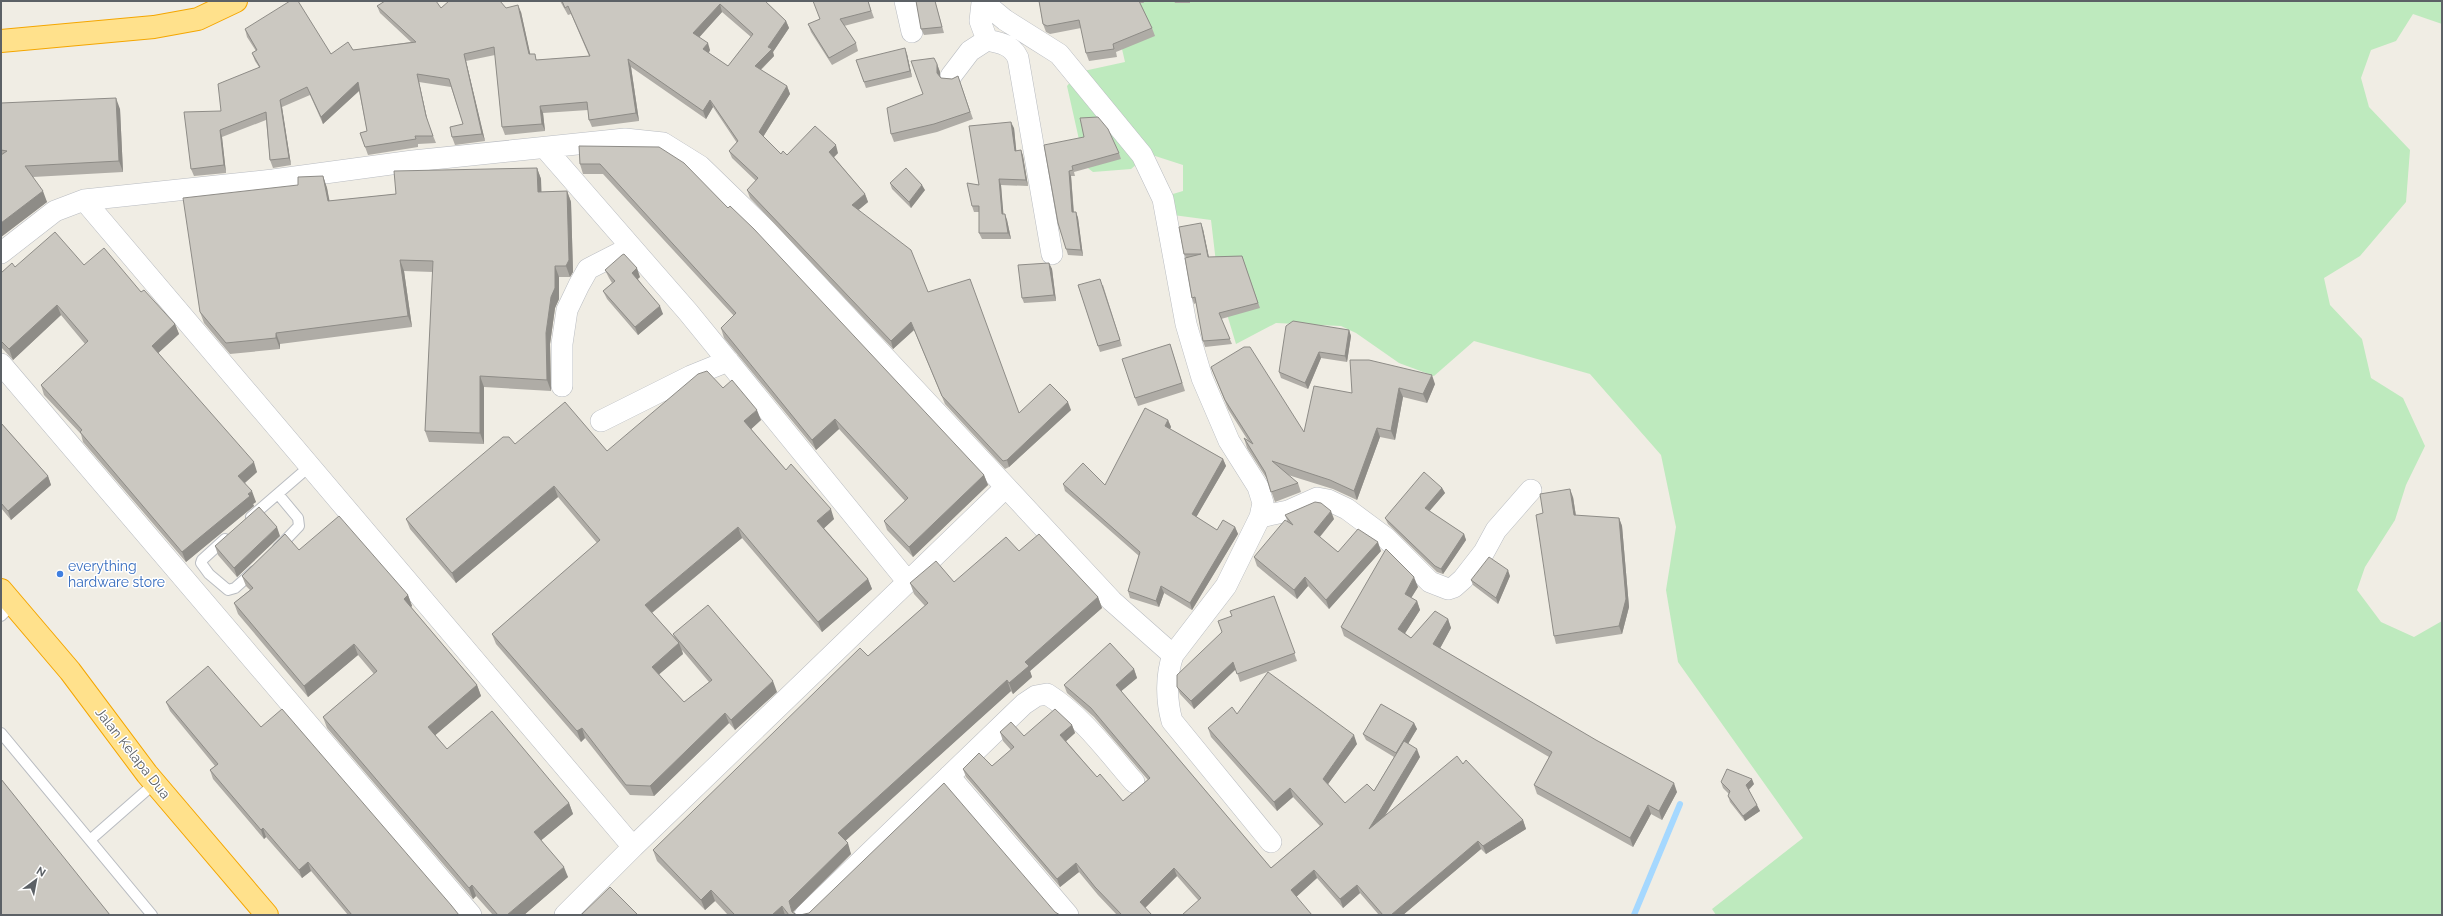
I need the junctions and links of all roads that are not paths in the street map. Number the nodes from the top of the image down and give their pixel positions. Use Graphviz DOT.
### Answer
graph roads {
  1 [pos="236,1"];
  2 [pos="905,1"];
  3 [pos="982,2"];
  4 [pos="912,32"];
  5 [pos="987,40"];
  6 [pos="1,41"];
  7 [pos="951,76"];
  8 [pos="545,148"];
  9 [pos="84,200"];
  10 [pos="631,247"];
  11 [pos="1,253"];
  12 [pos="1052,254"];
  13 [pos="728,361"];
  14 [pos="1,364"];
  15 [pos="562,386"];
  16 [pos="602,421"];
  17 [pos="310,466"];
  18 [pos="1006,487"];
  19 [pos="1531,490"];
  20 [pos="278,494"];
  21 [pos="1260,517"];
  22 [pos="243,524"];
  23 [pos="231,534"];
  24 [pos="908,582"];
  25 [pos="5,603"];
  26 [pos="1173,655"];
  27 [pos="1,733"];
  28 [pos="949,776"];
  29 [pos="1134,782"];
  30 [pos="155,784"];
  31 [pos="90,840"];
  32 [pos="1271,842"];
  33 [pos="633,847"];
  34 [pos="152,915"];
  35 [pos="267,915"];
  36 [pos="471,915"];
  37 [pos="565,915"];
  38 [pos="805,915"];
  39 [pos="1068,915"];
  1 -- 6 [label="highway"];
  2 -- 4 [label="street"];
  3 -- 5 [label="street"];
  3 -- 21 [label="street"];
  5 -- 7 [label="street"];
  5 -- 12 [label="street"];
  8 -- 9 [label="street"];
  8 -- 10 [label="street"];
  8 -- 18 [label="street"];
  9 -- 11 [label="street"];
  9 -- 17 [label="street"];
  10 -- 13 [label="street"];
  10 -- 15 [label="street"];
  13 -- 16 [label="street"];
  13 -- 24 [label="street"];
  14 -- 36 [label="street"];
  17 -- 20 [label="lane"];
  17 -- 33 [label="street"];
  18 -- 24 [label="street"];
  18 -- 26 [label="street"];
  19 -- 21 [label="street"];
  20 -- 22 [label="lane"];
  20 -- 23 [label="lane"];
  21 -- 26 [label="street"];
  24 -- 33 [label="street"];
  25 -- 30 [label="highway, Jalan Kelapa Dua"];
  26 -- 32 [label="street"];
  27 -- 31 [label="lane"];
  28 -- 29 [label="street"];
  28 -- 38 [label="street"];
  28 -- 39 [label="street"];
  30 -- 31 [label="lane"];
  30 -- 35 [label="highway, Jalan Kelapa Dua"];
  31 -- 34 [label="lane"];
  33 -- 37 [label="street"];
}
